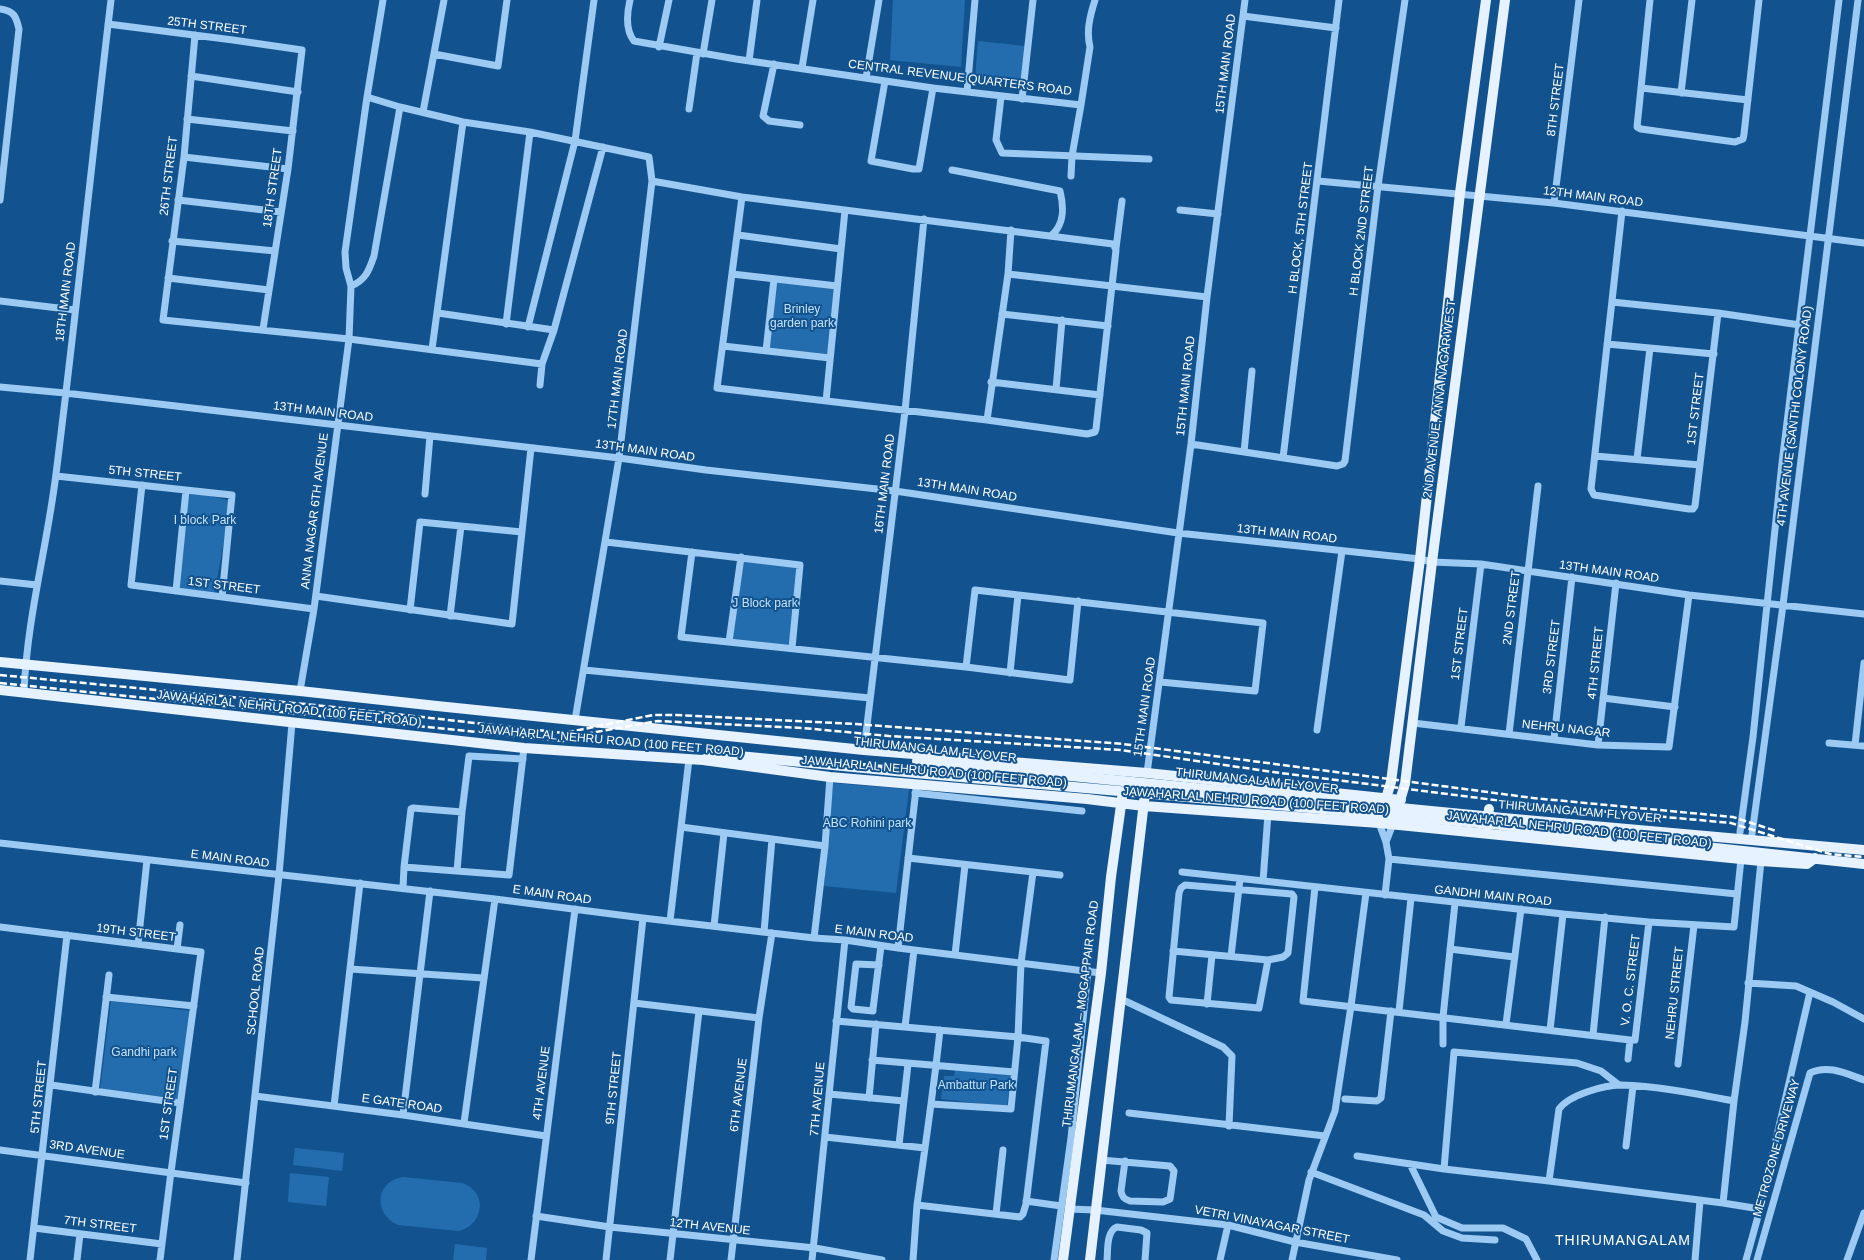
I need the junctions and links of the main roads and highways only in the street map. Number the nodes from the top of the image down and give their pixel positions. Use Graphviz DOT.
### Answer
graph roads {
  1 [pos="1486,0"];
  2 [pos="1505,0"];
  3 [pos="0,662"];
  4 [pos="0,690"];
  5 [pos="704,733"];
  6 [pos="703,760"];
  7 [pos="1058,766"];
  8 [pos="1125,772"];
  9 [pos="1146,773"];
  10 [pos="1054,796"];
  11 [pos="1386,799"];
  12 [pos="1401,800"];
  13 [pos="1121,804"];
  14 [pos="1144,806"];
  15 [pos="1489,809"];
  16 [pos="1379,822"];
  17 [pos="1502,822"];
  18 [pos="1393,824"];
  19 [pos="1740,832"];
  20 [pos="1486,833"];
  21 [pos="1811,844"];
  22 [pos="1864,850"];
  23 [pos="1814,858"];
  24 [pos="1864,864"];
  25 [pos="1063,1260"];
  26 [pos="1090,1260"];
  1 -- 11 [label="main road, 2ND AVENUE, ANNA NAGAR WEST"];
  2 -- 12 [label="main road, 2ND AVENUE, ANNA NAGAR WEST"];
  3 -- 5 [label="main road, JAWAHARLAL NEHRU ROAD (100 FEET ROAD)"];
  4 -- 6 [label="main road, JAWAHARLAL NEHRU ROAD (100 FEET ROAD)"];
  5 -- 7 [label="main road, JAWAHARLAL NEHRU ROAD (100 FEET ROAD)"];
  5 -- 17 [label="main road, THIRUMANGALAM FLYOVER, bridge"];
  6 -- 10 [label="main road, JAWAHARLAL NEHRU ROAD (100 FEET ROAD)"];
  6 -- 17 [label="main road, THIRUMANGALAM FLYOVER, bridge"];
  7 -- 8 [label="main road, JAWAHARLAL NEHRU ROAD (100 FEET ROAD)"];
  7 -- 10 [label="main road"];
  8 -- 9 [label="main road, JAWAHARLAL NEHRU ROAD (100 FEET ROAD)"];
  8 -- 13 [label="main road, THIRUMANGALAM – MOGAPPAIR ROAD"];
  9 -- 11 [label="main road, JAWAHARLAL NEHRU ROAD (100 FEET ROAD)"];
  9 -- 14 [label="main road"];
  10 -- 13 [label="main road, JAWAHARLAL NEHRU ROAD (100 FEET ROAD)"];
  11 -- 12 [label="main road, JAWAHARLAL NEHRU ROAD (100 FEET ROAD)"];
  11 -- 16 [label="main road, 2ND AVENUE, ANNA NAGAR WEST"];
  12 -- 18 [label="main road, 2ND AVENUE, ANNA NAGAR WEST"];
  13 -- 14 [label="main road, JAWAHARLAL NEHRU ROAD (100 FEET ROAD)"];
  13 -- 25 [label="main road, THIRUMANGALAM – MOGAPPAIR ROAD"];
  14 -- 16 [label="main road, JAWAHARLAL NEHRU ROAD (100 FEET ROAD)"];
  14 -- 26 [label="main road"];
  15 -- 20 [label="main road"];
  16 -- 18 [label="main road, JAWAHARLAL NEHRU ROAD (100 FEET ROAD)"];
  17 -- 21 [label="main road, THIRUMANGALAM FLYOVER"];
  17 -- 23 [label="main road, THIRUMANGALAM FLYOVER"];
  18 -- 20 [label="main road, JAWAHARLAL NEHRU ROAD (100 FEET ROAD)"];
  19 -- 21 [label="main road"];
  20 -- 23 [label="main road, JAWAHARLAL NEHRU ROAD (100 FEET ROAD)"];
  21 -- 22 [label="main road"];
  23 -- 24 [label="main road, JAWAHARLAL NEHRU ROAD (100 FEET ROAD)"];
}
